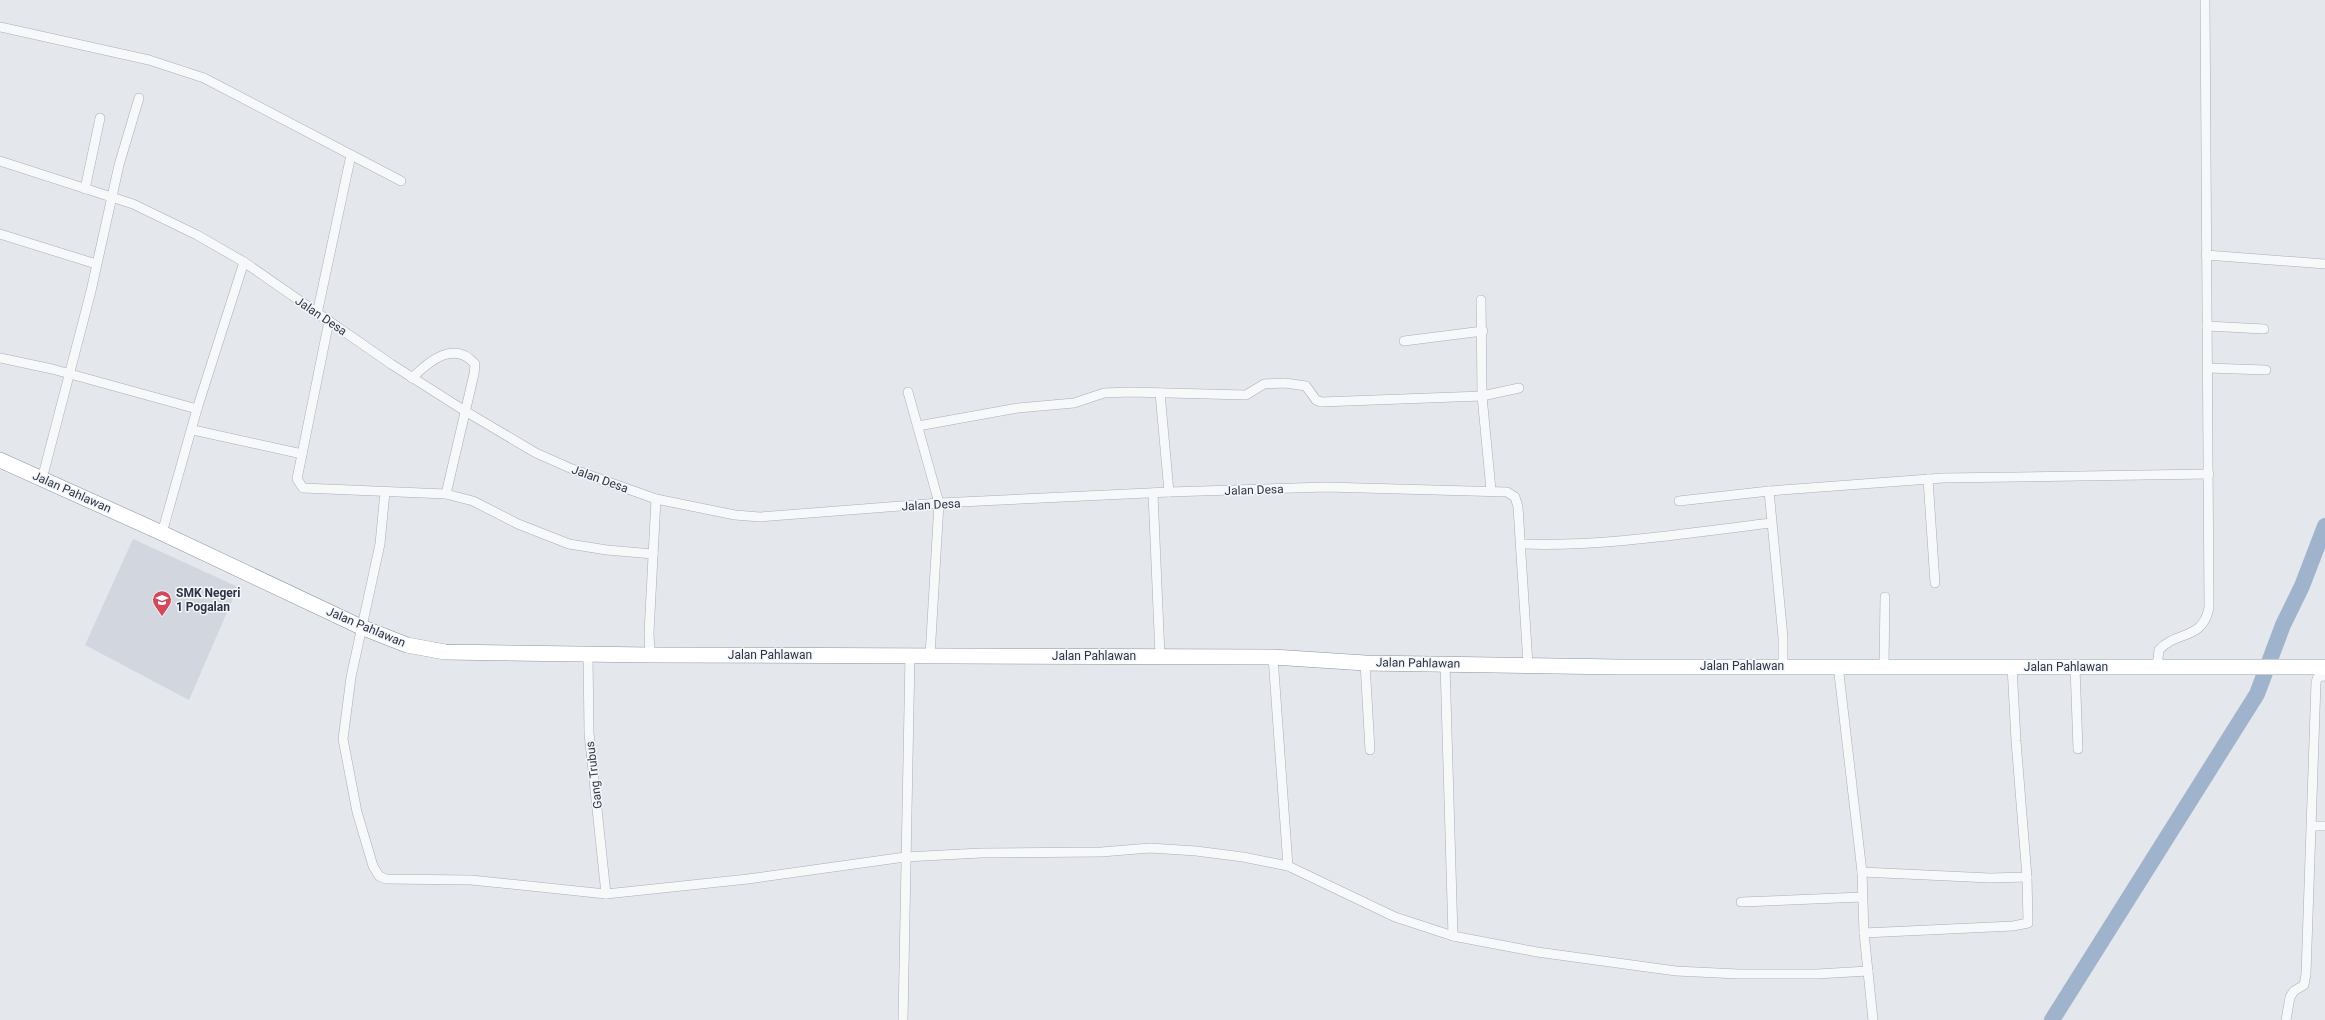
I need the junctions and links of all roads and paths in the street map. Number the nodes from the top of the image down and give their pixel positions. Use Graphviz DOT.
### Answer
graph roads {
  1 [pos="2205,0"];
  2 [pos="0,27"];
  3 [pos="139,98"];
  4 [pos="100,118"];
  5 [pos="351,155"];
  6 [pos="0,161"];
  7 [pos="402,181"];
  8 [pos="85,189"];
  9 [pos="114,191"];
  10 [pos="0,234"];
  11 [pos="2206,256"];
  12 [pos="244,262"];
  13 [pos="96,264"];
  14 [pos="2325,264"];
  15 [pos="1481,300"];
  16 [pos="317,314"];
  17 [pos="329,321"];
  18 [pos="2207,326"];
  19 [pos="2264,329"];
  20 [pos="1483,331"];
  21 [pos="1404,341"];
  22 [pos="0,358"];
  23 [pos="2207,368"];
  24 [pos="2266,370"];
  25 [pos="70,374"];
  26 [pos="412,378"];
  27 [pos="1519,388"];
  28 [pos="908,392"];
  29 [pos="1160,393"];
  30 [pos="1482,396"];
  31 [pos="198,409"];
  32 [pos="465,411"];
  33 [pos="918,426"];
  34 [pos="193,430"];
  35 [pos="302,454"];
  36 [pos="0,460"];
  37 [pos="2209,474"];
  38 [pos="42,479"];
  39 [pos="1928,479"];
  40 [pos="1491,490"];
  41 [pos="1769,491"];
  42 [pos="385,492"];
  43 [pos="1169,492"];
  44 [pos="1153,493"];
  45 [pos="446,494"];
  46 [pos="656,499"];
  47 [pos="1679,501"];
  48 [pos="939,503"];
  49 [pos="1771,523"];
  50 [pos="162,533"];
  51 [pos="1521,544"];
  52 [pos="653,554"];
  53 [pos="1935,583"];
  54 [pos="1885,597"];
  55 [pos="361,627"];
  56 [pos="588,655"];
  57 [pos="650,655"];
  58 [pos="910,655"];
  59 [pos="930,656"];
  60 [pos="1160,656"];
  61 [pos="1272,657"];
  62 [pos="1365,663"];
  63 [pos="1445,664"];
  64 [pos="1528,664"];
  65 [pos="1838,665"];
  66 [pos="1884,665"];
  67 [pos="1783,666"];
  68 [pos="2012,666"];
  69 [pos="2075,667"];
  70 [pos="2157,667"];
  71 [pos="2325,667"];
  72 [pos="2325,676"];
  73 [pos="2320,745"];
  74 [pos="2078,749"];
  75 [pos="1370,750"];
  76 [pos="2313,826"];
  77 [pos="2325,826"];
  78 [pos="905,857"];
  79 [pos="1288,866"];
  80 [pos="1862,872"];
  81 [pos="2027,877"];
  82 [pos="606,894"];
  83 [pos="1862,896"];
  84 [pos="1741,902"];
  85 [pos="1864,933"];
  86 [pos="1453,936"];
  87 [pos="1868,971"];
  88 [pos="903,1020"];
  89 [pos="1874,1020"];
  90 [pos="2286,1020"];
  1 -- 11 [label="street"];
  2 -- 5 [label="street"];
  3 -- 9 [label="street"];
  4 -- 8 [label="street"];
  5 -- 7 [label="street"];
  5 -- 16 [label="street"];
  6 -- 8 [label="street, Jalan Desa"];
  8 -- 9 [label="street, Jalan Desa"];
  9 -- 12 [label="street, Jalan Desa"];
  9 -- 13 [label="street"];
  10 -- 13 [label="street"];
  11 -- 14 [label="street"];
  11 -- 18 [label="street"];
  12 -- 16 [label="street, Jalan Desa"];
  12 -- 31 [label="street"];
  13 -- 25 [label="street"];
  15 -- 20 [label="street"];
  16 -- 17 [label="street, Jalan Desa"];
  17 -- 26 [label="street, Jalan Desa"];
  17 -- 35 [label="street"];
  18 -- 19 [label="street"];
  18 -- 23 [label="street"];
  20 -- 21 [label="street"];
  20 -- 30 [label="street"];
  22 -- 25 [label="street"];
  23 -- 24 [label="street"];
  23 -- 37 [label="street"];
  25 -- 31 [label="street"];
  25 -- 38 [label="street"];
  26 -- 32 [label="street, Jalan Desa"];
  26 -- 32 [label="street"];
  27 -- 30 [label="street"];
  28 -- 33 [label="street"];
  29 -- 30 [label="street"];
  29 -- 33 [label="street"];
  29 -- 43 [label="street"];
  30 -- 40 [label="street"];
  31 -- 34 [label="street"];
  32 -- 45 [label="street"];
  32 -- 46 [label="street, Jalan Desa"];
  33 -- 48 [label="street"];
  34 -- 35 [label="street"];
  34 -- 50 [label="street"];
  35 -- 42 [label="street"];
  36 -- 38 [label="highway, Jalan Pahlawan"];
  37 -- 39 [label="street"];
  37 -- 70 [label="street"];
  38 -- 50 [label="highway, Jalan Pahlawan"];
  39 -- 41 [label="street"];
  39 -- 53 [label="street"];
  40 -- 43 [label="street, Jalan Desa"];
  40 -- 51 [label="street, Jalan Desa"];
  41 -- 47 [label="street"];
  41 -- 49 [label="street"];
  42 -- 45 [label="street"];
  42 -- 55 [label="street"];
  43 -- 44 [label="street, Jalan Desa"];
  44 -- 48 [label="street, Jalan Desa"];
  44 -- 60 [label="street"];
  45 -- 52 [label="street"];
  46 -- 48 [label="street, Jalan Desa"];
  46 -- 52 [label="street"];
  48 -- 59 [label="street"];
  49 -- 51 [label="street"];
  49 -- 67 [label="street"];
  50 -- 55 [label="highway, Jalan Pahlawan"];
  51 -- 64 [label="street, Jalan Desa"];
  52 -- 57 [label="street"];
  54 -- 66 [label="street"];
  55 -- 56 [label="highway, Jalan Pahlawan"];
  55 -- 82 [label="street"];
  56 -- 57 [label="highway, Jalan Pahlawan"];
  56 -- 82 [label="street, Gang Trubus"];
  57 -- 58 [label="highway, Jalan Pahlawan"];
  58 -- 59 [label="highway, Jalan Pahlawan"];
  58 -- 78 [label="street"];
  59 -- 60 [label="highway, Jalan Pahlawan"];
  60 -- 61 [label="highway, Jalan Pahlawan"];
  61 -- 62 [label="highway, Jalan Pahlawan"];
  61 -- 79 [label="street"];
  62 -- 63 [label="highway, Jalan Pahlawan"];
  62 -- 75 [label="street"];
  63 -- 64 [label="highway, Jalan Pahlawan"];
  63 -- 86 [label="street"];
  64 -- 67 [label="highway, Jalan Pahlawan"];
  65 -- 66 [label="highway, Jalan Pahlawan"];
  65 -- 67 [label="highway, Jalan Pahlawan"];
  65 -- 80 [label="street"];
  66 -- 68 [label="highway, Jalan Pahlawan"];
  68 -- 69 [label="highway, Jalan Pahlawan"];
  68 -- 81 [label="street"];
  69 -- 70 [label="highway, Jalan Pahlawan"];
  69 -- 74 [label="street"];
  70 -- 71 [label="highway, Jalan Pahlawan"];
  72 -- 73 [label="street"];
  73 -- 76 [label="street"];
  76 -- 77 [label="street"];
  76 -- 90 [label="street"];
  78 -- 79 [label="street"];
  78 -- 82 [label="street"];
  78 -- 88 [label="street"];
  79 -- 86 [label="street"];
  80 -- 81 [label="street"];
  80 -- 83 [label="street"];
  81 -- 85 [label="street"];
  83 -- 84 [label="street"];
  83 -- 85 [label="street"];
  85 -- 87 [label="street"];
  86 -- 87 [label="street"];
  87 -- 89 [label="street"];
}
